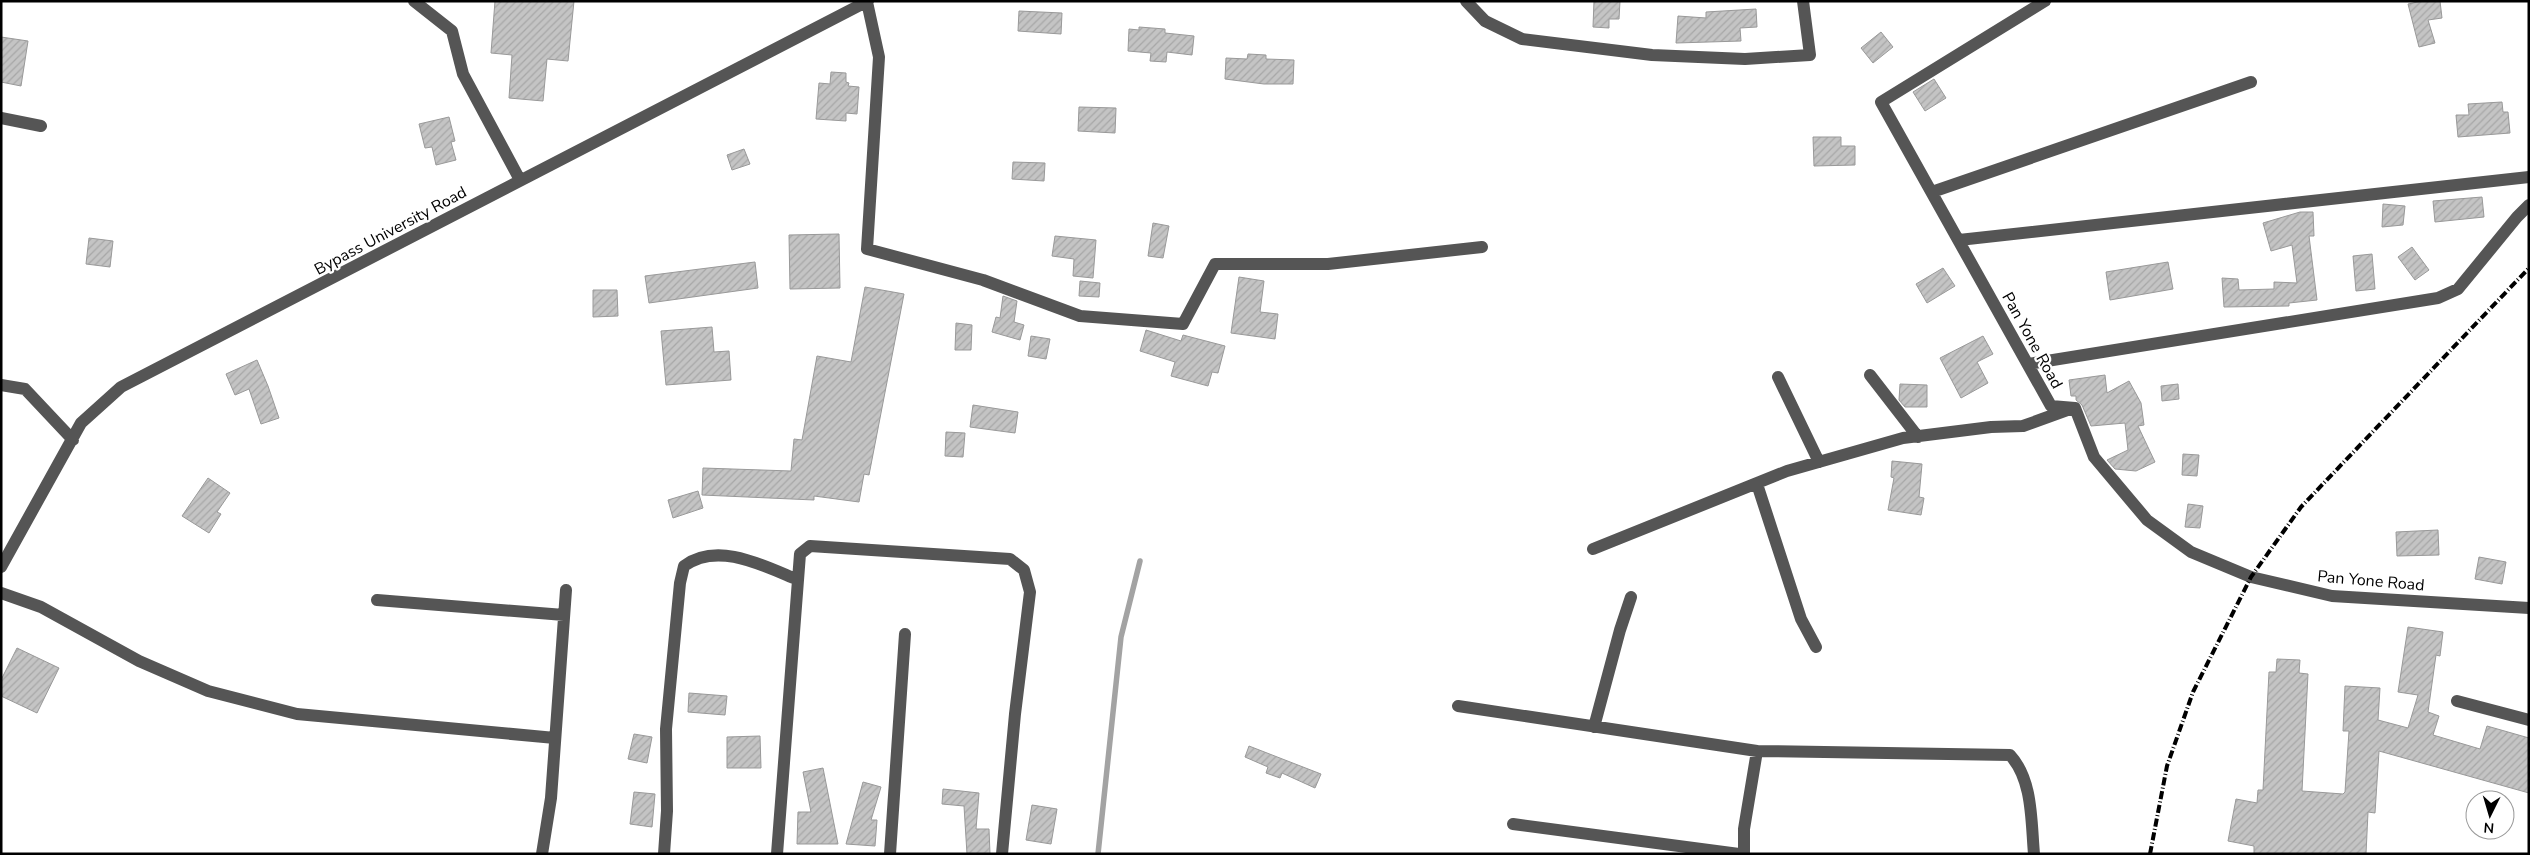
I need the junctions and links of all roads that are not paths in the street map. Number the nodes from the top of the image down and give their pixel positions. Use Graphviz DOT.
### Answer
graph roads {
  1 [pos="414,1"];
  2 [pos="1466,1"];
  3 [pos="1803,1"];
  4 [pos="2045,1"];
  5 [pos="868,2"];
  6 [pos="2251,82"];
  7 [pos="1,118"];
  8 [pos="41,126"];
  9 [pos="2529,177"];
  10 [pos="520,180"];
  11 [pos="1932,192"];
  12 [pos="2529,205"];
  13 [pos="1959,240"];
  14 [pos="1482,247"];
  15 [pos="2028,364"];
  16 [pos="1870,375"];
  17 [pos="1778,377"];
  18 [pos="1,385"];
  19 [pos="2075,408"];
  20 [pos="1918,437"];
  21 [pos="73,440"];
  22 [pos="1819,462"];
  23 [pos="1757,484"];
  24 [pos="1593,549"];
  25 [pos="1,567"];
  26 [pos="798,580"];
  27 [pos="566,590"];
  28 [pos="1,593"];
  29 [pos="1631,597"];
  30 [pos="377,600"];
  31 [pos="2529,608"];
  32 [pos="564,614"];
  33 [pos="905,634"];
  34 [pos="1816,647"];
  35 [pos="2457,701"];
  36 [pos="1458,706"];
  37 [pos="2529,720"];
  38 [pos="1594,727"];
  39 [pos="555,738"];
  40 [pos="1757,751"];
  41 [pos="1513,824"];
  42 [pos="542,854"];
  43 [pos="664,854"];
  44 [pos="777,854"];
  45 [pos="890,854"];
  46 [pos="1002,854"];
  47 [pos="1740,854"];
  48 [pos="1744,854"];
  49 [pos="2034,854"];
  1 -- 10 [label="street"];
  2 -- 3 [label="street"];
  4 -- 11 [label="street, Pan Yone Road"];
  5 -- 10 [label="street, Bypass University Road"];
  5 -- 14 [label="street"];
  6 -- 11 [label="street"];
  7 -- 8 [label="street"];
  9 -- 13 [label="street"];
  10 -- 21 [label="street, Bypass University Road"];
  11 -- 13 [label="street, Pan Yone Road"];
  12 -- 15 [label="street"];
  13 -- 15 [label="street, Pan Yone Road"];
  15 -- 19 [label="street, Pan Yone Road"];
  16 -- 20 [label="street"];
  17 -- 22 [label="street"];
  18 -- 21 [label="street"];
  19 -- 20 [label="street"];
  19 -- 31 [label="street, Pan Yone Road"];
  20 -- 22 [label="street"];
  21 -- 25 [label="street, Bypass University Road"];
  22 -- 23 [label="street"];
  23 -- 24 [label="street"];
  23 -- 34 [label="street"];
  26 -- 43 [label="street"];
  26 -- 44 [label="street"];
  26 -- 46 [label="street"];
  27 -- 32 [label="street"];
  28 -- 39 [label="street"];
  29 -- 38 [label="street"];
  30 -- 32 [label="street"];
  32 -- 39 [label="street"];
  33 -- 45 [label="street"];
  35 -- 37 [label="street"];
  36 -- 38 [label="street"];
  38 -- 40 [label="street"];
  39 -- 42 [label="street"];
  40 -- 48 [label="street"];
  40 -- 49 [label="street"];
  41 -- 47 [label="street"];
}
